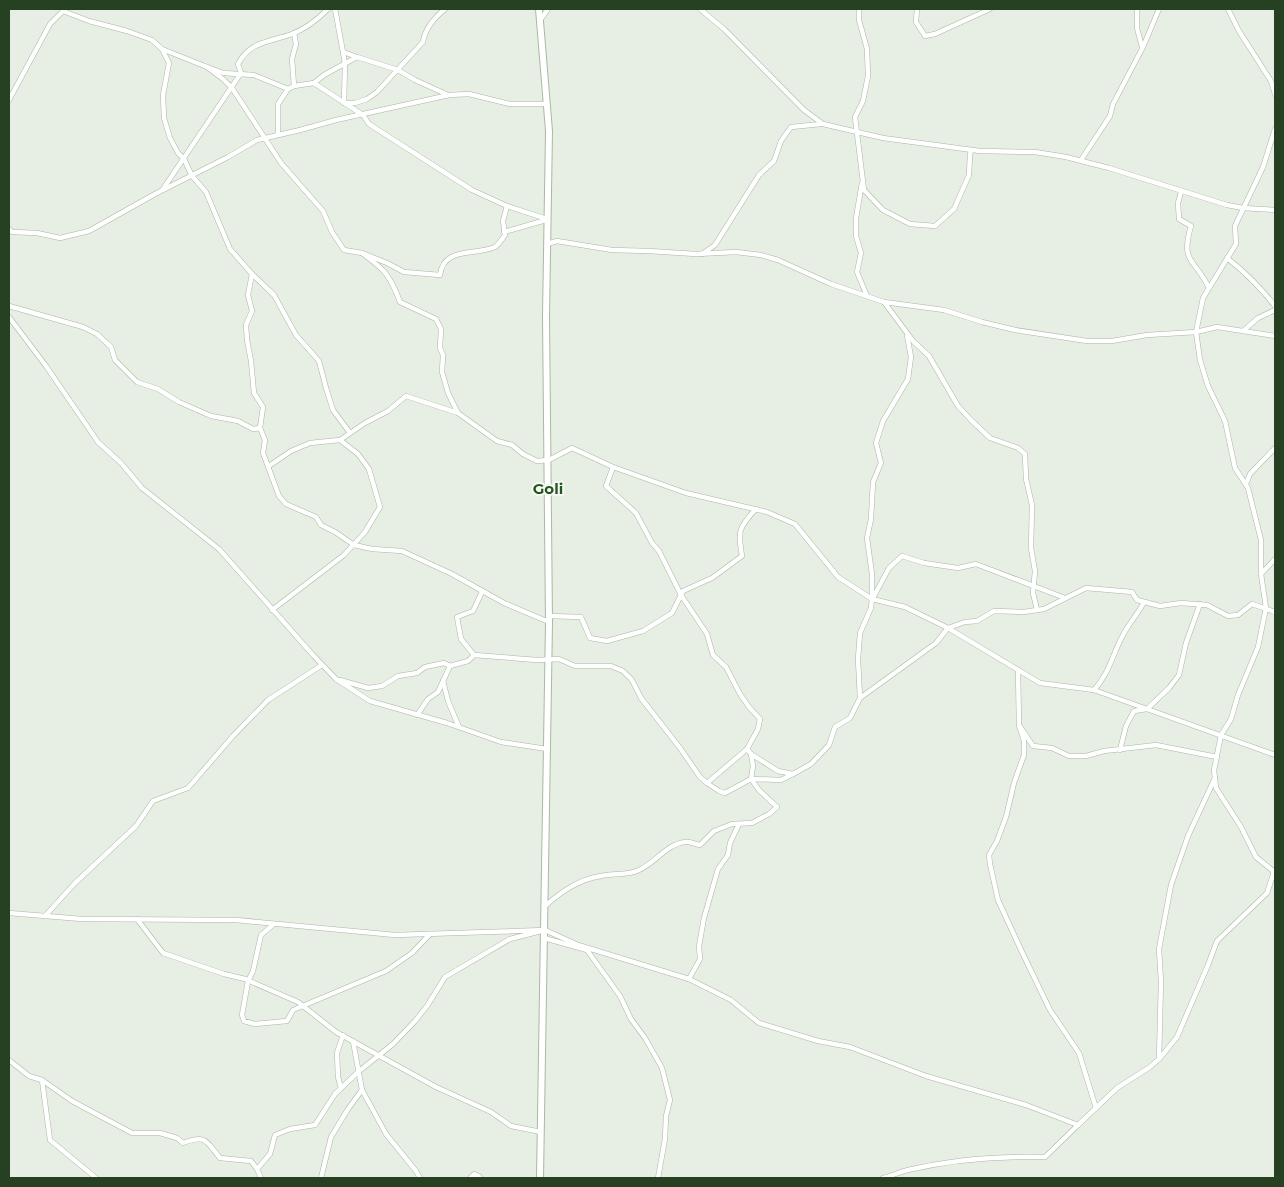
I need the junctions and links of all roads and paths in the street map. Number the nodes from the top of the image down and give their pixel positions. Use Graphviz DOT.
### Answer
graph roads {
  1 [pos="328,9"];
  2 [pos="334,9"];
  3 [pos="445,9"];
  4 [pos="539,9"];
  5 [pos="548,9"];
  6 [pos="700,9"];
  7 [pos="859,9"];
  8 [pos="917,9"];
  9 [pos="990,9"];
  10 [pos="1137,9"];
  11 [pos="1159,9"];
  12 [pos="1228,9"];
  13 [pos="62,10"];
  14 [pos="540,20"];
  15 [pos="294,33"];
  16 [pos="1142,47"];
  17 [pos="162,49"];
  18 [pos="343,52"];
  19 [pos="357,57"];
  20 [pos="345,64"];
  21 [pos="207,67"];
  22 [pos="398,70"];
  23 [pos="241,73"];
  24 [pos="314,83"];
  25 [pos="294,86"];
  26 [pos="232,88"];
  27 [pos="288,89"];
  28 [pos="1275,94"];
  29 [pos="449,95"];
  30 [pos="9,100"];
  31 [pos="344,102"];
  32 [pos="546,104"];
  33 [pos="362,115"];
  34 [pos="823,124"];
  35 [pos="1275,129"];
  36 [pos="856,132"];
  37 [pos="278,135"];
  38 [pos="266,138"];
  39 [pos="971,150"];
  40 [pos="184,159"];
  41 [pos="1081,160"];
  42 [pos="192,176"];
  43 [pos="863,181"];
  44 [pos="162,190"];
  45 [pos="1181,192"];
  46 [pos="507,206"];
  47 [pos="1243,208"];
  48 [pos="1275,210"];
  49 [pos="547,220"];
  50 [pos="9,228"];
  51 [pos="504,232"];
  52 [pos="547,244"];
  53 [pos="362,253"];
  54 [pos="702,254"];
  55 [pos="1227,258"];
  56 [pos="252,274"];
  57 [pos="1209,288"];
  58 [pos="868,296"];
  59 [pos="884,302"];
  60 [pos="9,306"];
  61 [pos="1275,306"];
  62 [pos="1275,310"];
  63 [pos="9,317"];
  64 [pos="1243,331"];
  65 [pos="1196,332"];
  66 [pos="907,334"];
  67 [pos="1275,336"];
  68 [pos="458,413"];
  69 [pos="260,428"];
  70 [pos="350,432"];
  71 [pos="340,440"];
  72 [pos="1275,448"];
  73 [pos="548,460"];
  74 [pos="269,466"];
  75 [pos="613,467"];
  76 [pos="1246,484"];
  77 [pos="756,509"];
  78 [pos="354,545"];
  79 [pos="1275,559"];
  80 [pos="1261,574"];
  81 [pos="1034,585"];
  82 [pos="482,592"];
  83 [pos="681,595"];
  84 [pos="1065,598"];
  85 [pos="872,599"];
  86 [pos="1144,602"];
  87 [pos="1200,604"];
  88 [pos="1266,608"];
  89 [pos="272,610"];
  90 [pos="1037,610"];
  91 [pos="1275,612"];
  92 [pos="549,619"];
  93 [pos="948,628"];
  94 [pos="474,655"];
  95 [pos="548,660"];
  96 [pos="322,665"];
  97 [pos="450,666"];
  98 [pos="1018,670"];
  99 [pos="336,679"];
  100 [pos="443,681"];
  101 [pos="1094,690"];
  102 [pos="860,698"];
  103 [pos="1147,709"];
  104 [pos="417,714"];
  105 [pos="1019,725"];
  106 [pos="458,727"];
  107 [pos="1221,735"];
  108 [pos="547,749"];
  109 [pos="747,749"];
  110 [pos="1120,750"];
  111 [pos="751,754"];
  112 [pos="1275,755"];
  113 [pos="1216,758"];
  114 [pos="793,774"];
  115 [pos="1215,778"];
  116 [pos="751,779"];
  117 [pos="707,783"];
  118 [pos="739,824"];
  119 [pos="1275,874"];
  120 [pos="545,906"];
  121 [pos="9,913"];
  122 [pos="45,916"];
  123 [pos="137,919"];
  124 [pos="274,924"];
  125 [pos="544,930"];
  126 [pos="430,934"];
  127 [pos="544,938"];
  128 [pos="689,979"];
  129 [pos="248,981"];
  130 [pos="303,1005"];
  131 [pos="343,1035"];
  132 [pos="353,1041"];
  133 [pos="379,1055"];
  134 [pos="1159,1059"];
  135 [pos="9,1060"];
  136 [pos="358,1072"];
  137 [pos="42,1080"];
  138 [pos="341,1088"];
  139 [pos="362,1090"];
  140 [pos="1096,1108"];
  141 [pos="1078,1126"];
  142 [pos="541,1132"];
  143 [pos="257,1169"];
  144 [pos="96,1178"];
  145 [pos="261,1178"];
  146 [pos="321,1178"];
  147 [pos="420,1178"];
  148 [pos="470,1178"];
  149 [pos="480,1178"];
  150 [pos="540,1178"];
  151 [pos="658,1178"];
  152 [pos="883,1178"];
  1 -- 15 [label="street"];
  2 -- 18 [label="street"];
  3 -- 22 [label="street"];
  4 -- 14 [label="main road"];
  5 -- 14 [label="street"];
  6 -- 34 [label="street"];
  7 -- 36 [label="street"];
  8 -- 9 [label="street"];
  10 -- 16 [label="street"];
  11 -- 16 [label="street"];
  12 -- 28 [label="street"];
  13 -- 17 [label="street"];
  13 -- 30 [label="street"];
  14 -- 32 [label="main road"];
  15 -- 23 [label="street"];
  15 -- 25 [label="street"];
  16 -- 41 [label="street"];
  17 -- 21 [label="street"];
  17 -- 40 [label="street"];
  18 -- 19 [label="street"];
  18 -- 20 [label="street"];
  19 -- 20 [label="street"];
  19 -- 22 [label="street"];
  20 -- 24 [label="street"];
  20 -- 31 [label="street"];
  21 -- 23 [label="street"];
  21 -- 26 [label="street"];
  22 -- 29 [label="street"];
  22 -- 31 [label="street"];
  23 -- 26 [label="street"];
  23 -- 27 [label="street"];
  24 -- 25 [label="street"];
  24 -- 31 [label="street"];
  25 -- 27 [label="street"];
  26 -- 38 [label="street"];
  26 -- 40 [label="street"];
  27 -- 37 [label="street"];
  29 -- 32 [label="street"];
  29 -- 33 [label="street"];
  31 -- 33 [label="street"];
  32 -- 49 [label="main road"];
  33 -- 37 [label="street"];
  33 -- 46 [label="street"];
  34 -- 36 [label="street"];
  34 -- 54 [label="street"];
  35 -- 47 [label="street"];
  36 -- 39 [label="street"];
  36 -- 43 [label="street"];
  37 -- 38 [label="street"];
  38 -- 42 [label="street"];
  38 -- 53 [label="street"];
  39 -- 41 [label="street"];
  39 -- 43 [label="street"];
  40 -- 42 [label="street"];
  40 -- 44 [label="street"];
  41 -- 45 [label="street"];
  42 -- 44 [label="street"];
  42 -- 56 [label="street"];
  43 -- 58 [label="street"];
  44 -- 50 [label="street"];
  45 -- 47 [label="street"];
  45 -- 57 [label="street"];
  46 -- 49 [label="street"];
  46 -- 51 [label="street"];
  47 -- 48 [label="street"];
  47 -- 55 [label="street"];
  49 -- 51 [label="street"];
  49 -- 52 [label="main road"];
  51 -- 53 [label="street"];
  52 -- 54 [label="street"];
  52 -- 73 [label="main road"];
  53 -- 68 [label="street"];
  54 -- 58 [label="street"];
  55 -- 57 [label="street"];
  55 -- 61 [label="street"];
  56 -- 69 [label="street"];
  56 -- 70 [label="street"];
  57 -- 65 [label="street"];
  58 -- 59 [label="street"];
  59 -- 65 [label="street"];
  59 -- 66 [label="street"];
  60 -- 69 [label="street"];
  62 -- 64 [label="street"];
  63 -- 89 [label="street"];
  64 -- 65 [label="street"];
  64 -- 67 [label="street"];
  65 -- 76 [label="street"];
  66 -- 81 [label="street"];
  66 -- 85 [label="street"];
  68 -- 70 [label="street"];
  68 -- 73 [label="street"];
  69 -- 74 [label="street"];
  70 -- 71 [label="street"];
  71 -- 74 [label="street"];
  71 -- 78 [label="street"];
  72 -- 76 [label="street"];
  73 -- 75 [label="street"];
  73 -- 92 [label="main road"];
  74 -- 78 [label="street"];
  75 -- 77 [label="street"];
  75 -- 83 [label="street"];
  76 -- 80 [label="street"];
  77 -- 83 [label="street"];
  77 -- 85 [label="street"];
  78 -- 82 [label="street"];
  78 -- 89 [label="street"];
  79 -- 80 [label="street"];
  80 -- 88 [label="street"];
  81 -- 84 [label="street"];
  81 -- 85 [label="street"];
  81 -- 90 [label="street"];
  82 -- 92 [label="street"];
  82 -- 94 [label="street"];
  83 -- 92 [label="street"];
  83 -- 109 [label="street"];
  84 -- 86 [label="street"];
  84 -- 90 [label="street"];
  85 -- 93 [label="street"];
  85 -- 102 [label="street"];
  86 -- 87 [label="street"];
  86 -- 101 [label="street"];
  87 -- 88 [label="street"];
  87 -- 103 [label="street"];
  88 -- 91 [label="street"];
  88 -- 107 [label="street"];
  89 -- 96 [label="street"];
  90 -- 93 [label="street"];
  92 -- 95 [label="main road"];
  93 -- 98 [label="street"];
  93 -- 102 [label="street"];
  94 -- 95 [label="street"];
  94 -- 97 [label="street"];
  95 -- 108 [label="main road"];
  95 -- 117 [label="street"];
  96 -- 99 [label="street"];
  96 -- 122 [label="street"];
  97 -- 99 [label="street"];
  97 -- 100 [label="street"];
  98 -- 101 [label="street"];
  98 -- 105 [label="street"];
  99 -- 104 [label="street"];
  100 -- 104 [label="street"];
  100 -- 106 [label="street"];
  101 -- 103 [label="street"];
  102 -- 114 [label="street"];
  103 -- 107 [label="street"];
  103 -- 110 [label="street"];
  104 -- 106 [label="street"];
  105 -- 110 [label="street"];
  105 -- 140 [label="street"];
  106 -- 108 [label="street"];
  107 -- 112 [label="street"];
  107 -- 113 [label="street"];
  108 -- 120 [label="main road"];
  109 -- 111 [label="street"];
  109 -- 117 [label="street"];
  110 -- 113 [label="street"];
  111 -- 114 [label="street"];
  111 -- 116 [label="street"];
  113 -- 115 [label="street"];
  114 -- 116 [label="street"];
  115 -- 119 [label="street"];
  115 -- 134 [label="street"];
  116 -- 117 [label="street"];
  116 -- 118 [label="street"];
  118 -- 120 [label="street"];
  118 -- 128 [label="street"];
  119 -- 134 [label="street"];
  120 -- 125 [label="main road"];
  121 -- 122 [label="street"];
  122 -- 123 [label="street"];
  123 -- 124 [label="street"];
  123 -- 129 [label="street"];
  124 -- 126 [label="street"];
  124 -- 129 [label="street"];
  125 -- 126 [label="street"];
  125 -- 127 [label="main road"];
  125 -- 128 [label="street"];
  125 -- 133 [label="street"];
  126 -- 130 [label="street"];
  127 -- 142 [label="main road"];
  127 -- 151 [label="street"];
  128 -- 141 [label="street"];
  129 -- 130 [label="street"];
  129 -- 130 [label="street"];
  130 -- 131 [label="street"];
  131 -- 132 [label="street"];
  131 -- 138 [label="street"];
  132 -- 133 [label="street"];
  132 -- 136 [label="street"];
  133 -- 136 [label="street"];
  133 -- 142 [label="street"];
  134 -- 140 [label="street"];
  135 -- 137 [label="street"];
  136 -- 138 [label="street"];
  136 -- 139 [label="street"];
  137 -- 143 [label="street"];
  137 -- 144 [label="street"];
  138 -- 143 [label="street"];
  139 -- 146 [label="street"];
  139 -- 147 [label="street"];
  140 -- 141 [label="street"];
  141 -- 152 [label="street"];
  142 -- 150 [label="main road"];
  143 -- 145 [label="street"];
  148 -- 149 [label="street"];
}
